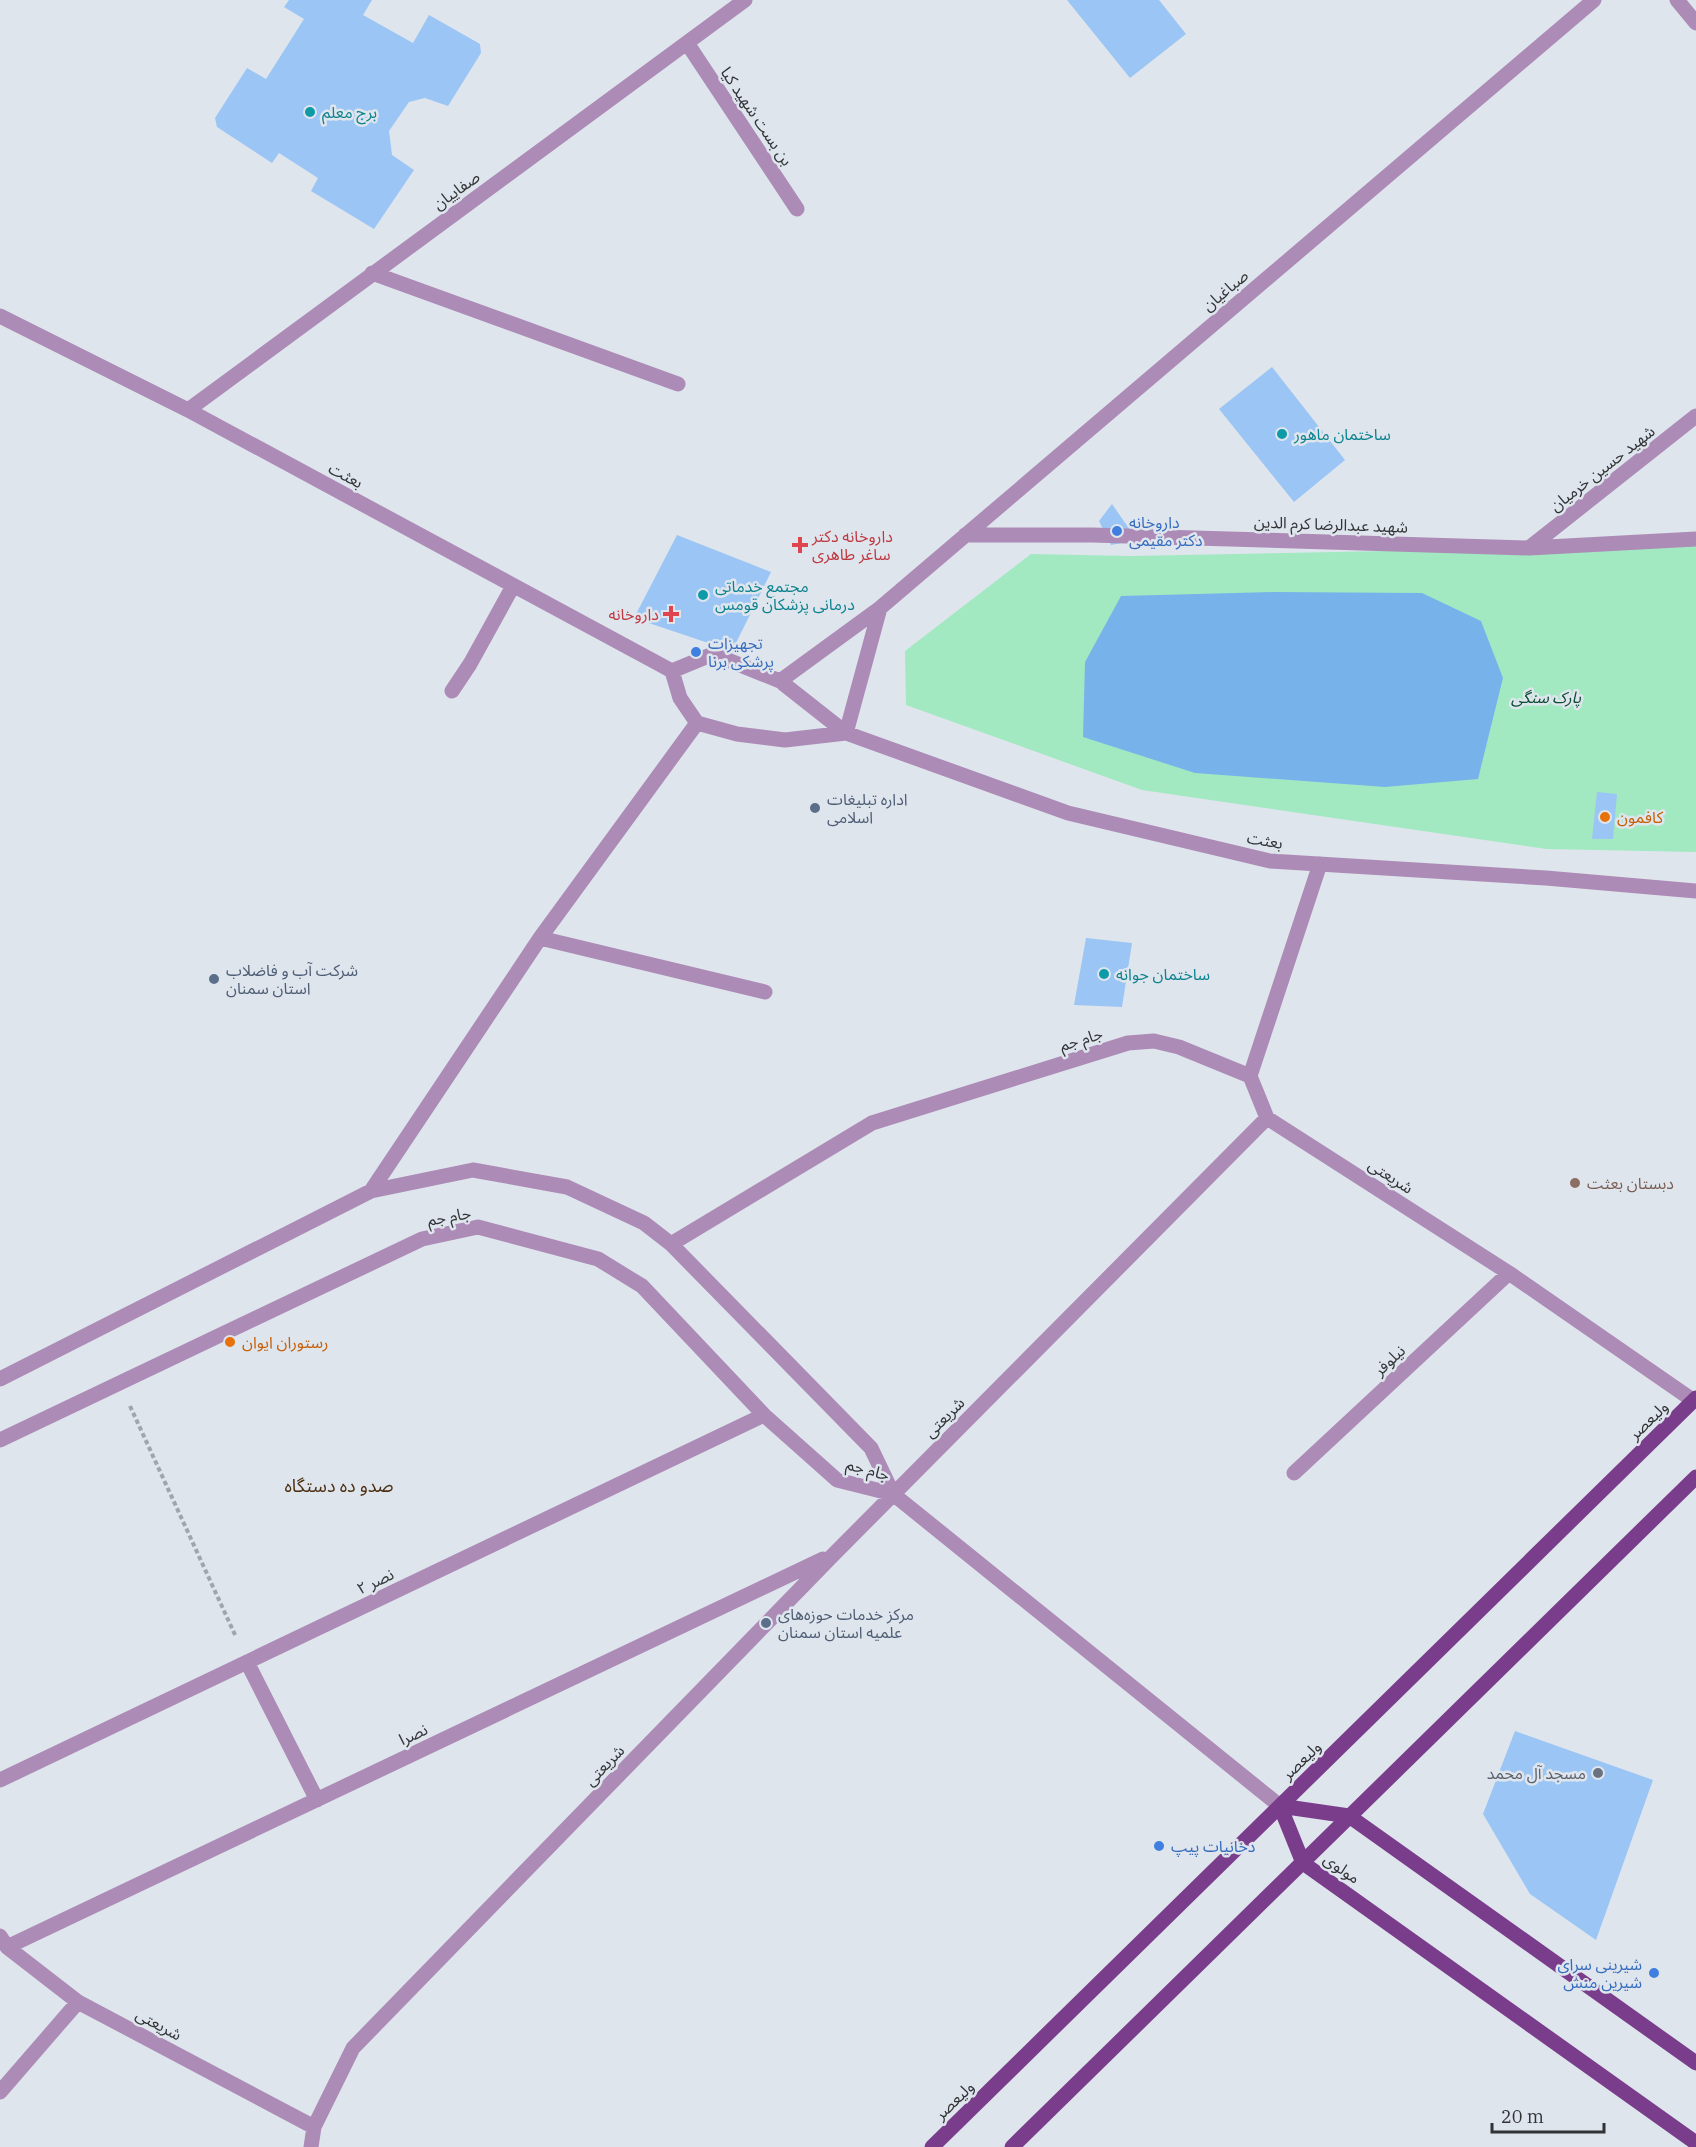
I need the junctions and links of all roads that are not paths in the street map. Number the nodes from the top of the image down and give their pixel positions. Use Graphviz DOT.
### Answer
graph roads {
  1 [pos="745,0"];
  2 [pos="1594,0"];
  3 [pos="1677,0"];
  4 [pos="1696,23"];
  5 [pos="687,43"];
  6 [pos="797,209"];
  7 [pos="372,273"];
  8 [pos="1,318"];
  9 [pos="678,384"];
  10 [pos="188,410"];
  11 [pos="1696,416"];
  12 [pos="965,535"];
  13 [pos="1696,540"];
  14 [pos="1530,548"];
  15 [pos="513,586"];
  16 [pos="880,608"];
  17 [pos="672,671"];
  18 [pos="780,681"];
  19 [pos="452,692"];
  20 [pos="697,723"];
  21 [pos="846,733"];
  22 [pos="1320,864"];
  23 [pos="1696,891"];
  24 [pos="540,938"];
  25 [pos="765,992"];
  26 [pos="1250,1076"];
  27 [pos="1267,1118"];
  28 [pos="371,1191"];
  29 [pos="671,1244"];
  30 [pos="1509,1273"];
  31 [pos="0,1379"];
  32 [pos="1695,1400"];
  33 [pos="764,1415"];
  34 [pos="0,1440"];
  35 [pos="1294,1473"];
  36 [pos="1696,1477"];
  37 [pos="893,1494"];
  38 [pos="834,1554"];
  39 [pos="248,1662"];
  40 [pos="0,1780"];
  41 [pos="317,1800"];
  42 [pos="1280,1806"];
  43 [pos="1349,1816"];
  44 [pos="1303,1863"];
  45 [pos="3,1942"];
  46 [pos="78,2002"];
  47 [pos="1696,2063"];
  48 [pos="0,2092"];
  49 [pos="314,2127"];
  50 [pos="1696,2143"];
  51 [pos="311,2147"];
  52 [pos="932,2147"];
  53 [pos="1012,2147"];
  1 -- 5 [label="street, صفاییان"];
  2 -- 12 [label="street, صباغیان"];
  3 -- 4 [label="street"];
  5 -- 6 [label="street, بن بست شهید کیا"];
  5 -- 7 [label="street, صفاییان"];
  7 -- 9 [label="street"];
  7 -- 10 [label="street, صفاییان"];
  8 -- 10 [label="street, بعثت"];
  10 -- 15 [label="street, بعثت"];
  11 -- 14 [label="street, شهید حسین خرمیان"];
  12 -- 14 [label="street, شهید عبدالرضا کرم الدین"];
  12 -- 16 [label="street, صباغیان"];
  13 -- 14 [label="street, شهید عبدالرضا کرم الدین"];
  15 -- 17 [label="street, بعثت"];
  15 -- 19 [label="street"];
  16 -- 18 [label="street, صباغیان"];
  16 -- 21 [label="street"];
  17 -- 18 [label="street"];
  17 -- 20 [label="street"];
  18 -- 21 [label="street"];
  20 -- 21 [label="street"];
  20 -- 24 [label="street"];
  21 -- 22 [label="street, بعثت"];
  22 -- 23 [label="street, بعثت"];
  22 -- 26 [label="street"];
  24 -- 25 [label="street"];
  24 -- 28 [label="street"];
  26 -- 27 [label="street"];
  26 -- 29 [label="street, جام جم"];
  27 -- 30 [label="street, شریعتی"];
  27 -- 37 [label="street, شریعتی"];
  28 -- 29 [label="street, جام جم"];
  28 -- 31 [label="street, جام جم"];
  29 -- 37 [label="street, جام جم"];
  30 -- 32 [label="street, شریعتی"];
  30 -- 35 [label="street, نیلوفر"];
  32 -- 42 [label="main road, ولیعصر"];
  33 -- 34 [label="street, جام جم"];
  33 -- 37 [label="street, جام جم"];
  33 -- 39 [label="street, نصر ۲"];
  36 -- 43 [label="main road"];
  37 -- 38 [label="street, شریعتی"];
  37 -- 42 [label="street, جام جم"];
  38 -- 41 [label="street, نصرا"];
  38 -- 49 [label="street, شریعتی"];
  39 -- 40 [label="street, نصر ۲"];
  39 -- 41 [label="street"];
  41 -- 45 [label="street, نصرا"];
  42 -- 43 [label="main road"];
  42 -- 44 [label="main road, مولوی"];
  42 -- 52 [label="main road, ولیعصر"];
  43 -- 44 [label="main road"];
  43 -- 47 [label="main road"];
  44 -- 50 [label="main road, مولوی"];
  44 -- 53 [label="main road"];
  45 -- 46 [label="street, شریعتی"];
  46 -- 48 [label="street"];
  46 -- 49 [label="street, شریعتی"];
  49 -- 51 [label="street, شریعتی"];
}
